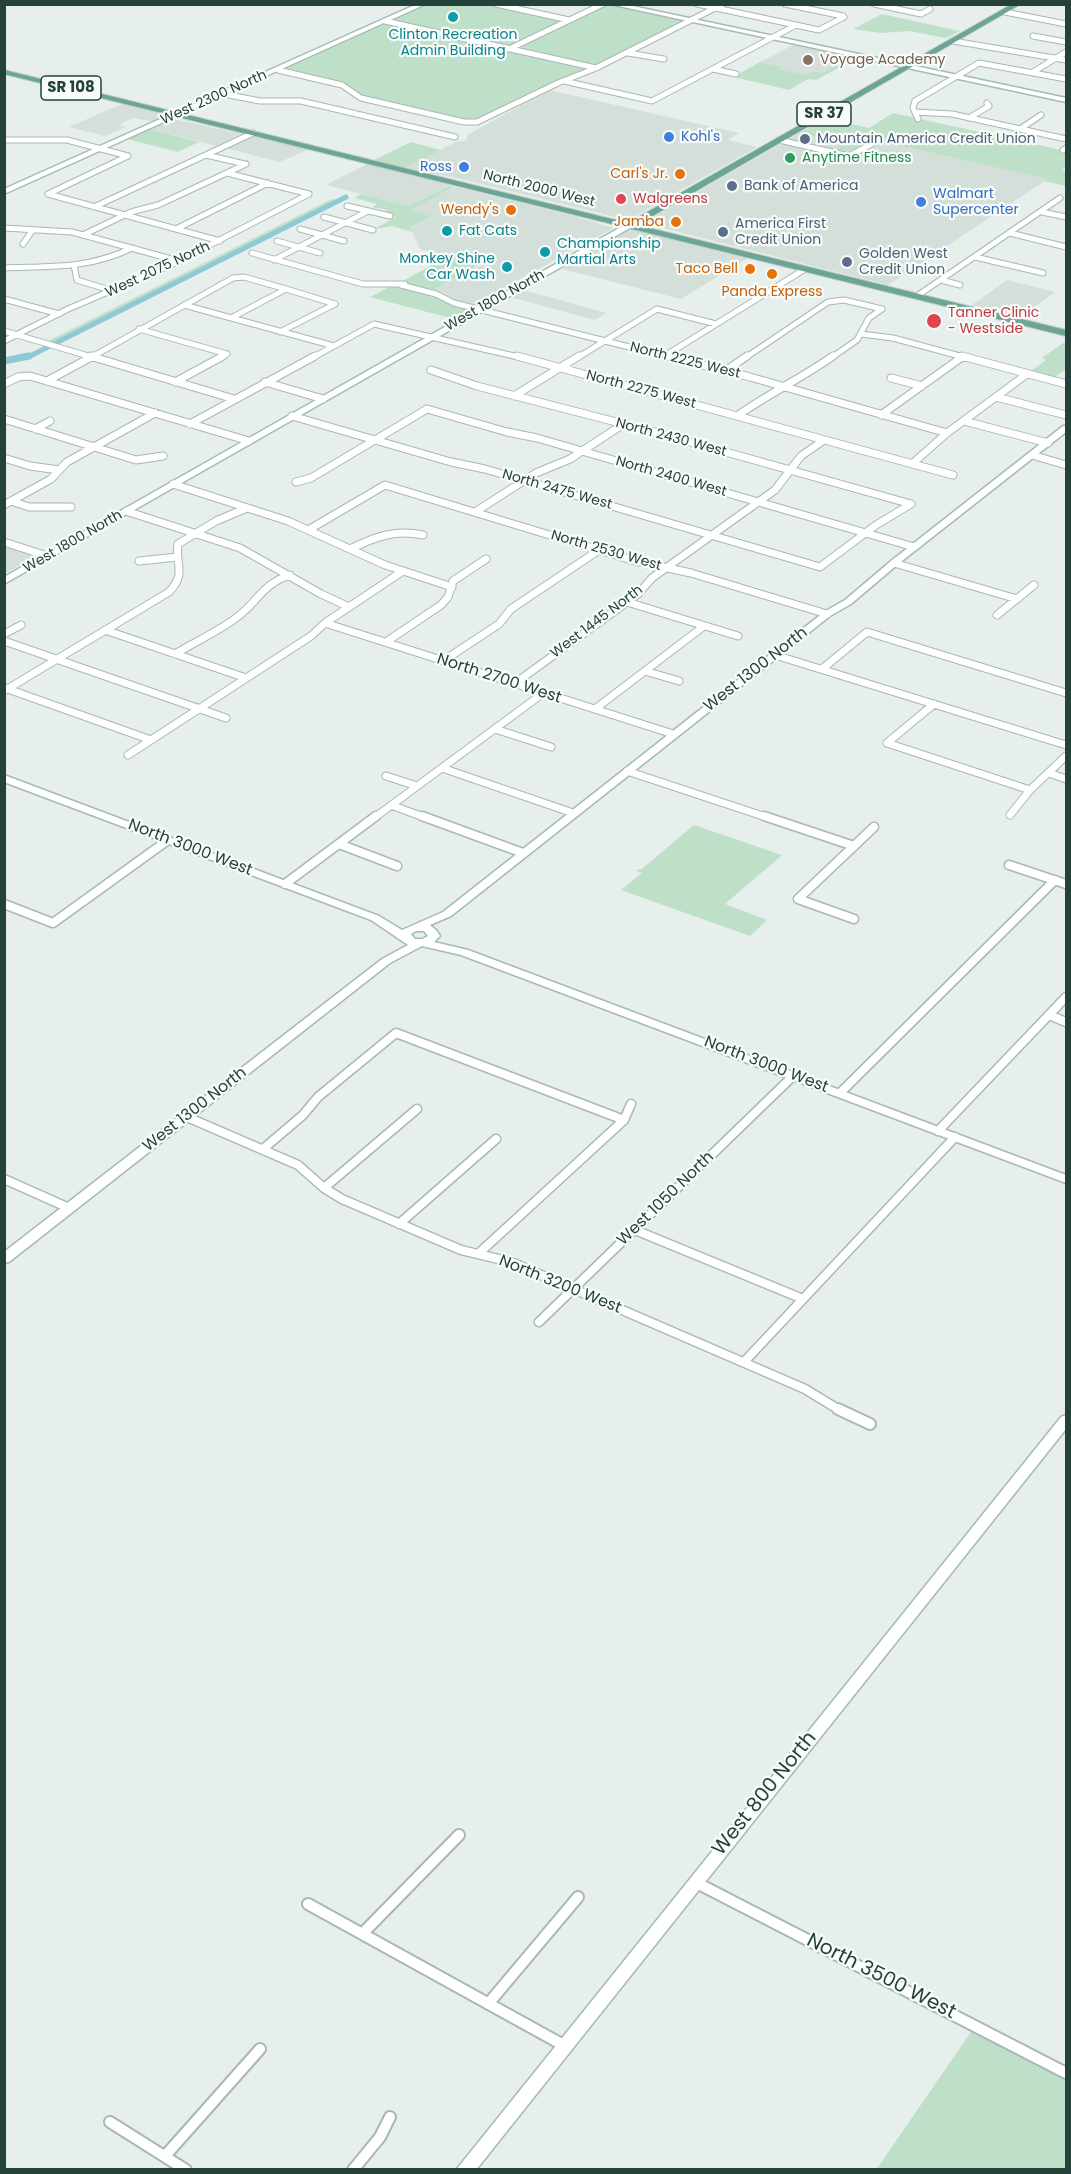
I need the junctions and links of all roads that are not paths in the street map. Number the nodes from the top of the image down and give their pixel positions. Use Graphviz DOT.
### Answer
graph roads {
  1 [pos="423,4"];
  2 [pos="496,4"];
  3 [pos="603,4"];
  4 [pos="612,4"];
  5 [pos="697,4"];
  6 [pos="723,4"];
  7 [pos="785,4"];
  8 [pos="874,4"];
  9 [pos="1017,4"];
  10 [pos="716,8"];
  11 [pos="930,9"];
  12 [pos="1005,12"];
  13 [pos="1066,16"];
  14 [pos="570,20"];
  15 [pos="385,21"];
  16 [pos="690,21"];
  17 [pos="1056,22"];
  18 [pos="1066,24"];
  19 [pos="796,25"];
  20 [pos="1033,36"];
  21 [pos="771,38"];
  22 [pos="953,41"];
  23 [pos="1066,42"];
  24 [pos="509,49"];
  25 [pos="1066,52"];
  26 [pos="627,53"];
  27 [pos="1056,58"];
  28 [pos="664,59"];
  29 [pos="1066,60"];
  30 [pos="909,66"];
  31 [pos="278,69"];
  32 [pos="596,69"];
  33 [pos="713,69"];
  34 [pos="4,72"];
  35 [pos="1033,72"];
  36 [pos="736,74"];
  37 [pos="956,76"];
  38 [pos="1066,79"];
  39 [pos="563,81"];
  40 [pos="224,94"];
  41 [pos="1066,100"];
  42 [pos="375,101"];
  43 [pos="987,103"];
  44 [pos="351,112"];
  45 [pos="915,112"];
  46 [pos="177,114"];
  47 [pos="1041,115"];
  48 [pos="969,118"];
  49 [pos="918,119"];
  50 [pos="1020,129"];
  51 [pos="253,133"];
  52 [pos="455,137"];
  53 [pos="1066,139"];
  54 [pos="4,140"];
  55 [pos="779,140"];
  56 [pos="877,141"];
  57 [pos="101,149"];
  58 [pos="206,155"];
  59 [pos="227,173"];
  60 [pos="268,183"];
  61 [pos="4,192"];
  62 [pos="1060,198"];
  63 [pos="347,206"];
  64 [pos="94,207"];
  65 [pos="374,211"];
  66 [pos="1042,212"];
  67 [pos="126,215"];
  68 [pos="390,216"];
  69 [pos="324,217"];
  70 [pos="1066,217"];
  71 [pos="345,223"];
  72 [pos="631,225"];
  73 [pos="4,228"];
  74 [pos="176,229"];
  75 [pos="300,229"];
  76 [pos="373,230"];
  77 [pos="32,231"];
  78 [pos="1010,233"];
  79 [pos="83,235"];
  80 [pos="323,235"];
  81 [pos="220,241"];
  82 [pos="277,241"];
  83 [pos="344,241"];
  84 [pos="23,244"];
  85 [pos="298,247"];
  86 [pos="1066,247"];
  87 [pos="132,248"];
  88 [pos="320,253"];
  89 [pos="252,254"];
  90 [pos="975,257"];
  91 [pos="274,260"];
  92 [pos="179,261"];
  93 [pos="74,265"];
  94 [pos="4,268"];
  95 [pos="805,269"];
  96 [pos="1043,273"];
  97 [pos="941,280"];
  98 [pos="960,285"];
  99 [pos="286,289"];
  100 [pos="113,291"];
  101 [pos="917,296"];
  102 [pos="4,299"];
  103 [pos="184,305"];
  104 [pos="479,310"];
  105 [pos="59,314"];
  106 [pos="231,318"];
  107 [pos="716,324"];
  108 [pos="139,329"];
  109 [pos="4,331"];
  110 [pos="280,332"];
  111 [pos="1066,333"];
  112 [pos="861,334"];
  113 [pos="17,335"];
  114 [pos="435,335"];
  115 [pos="604,341"];
  116 [pos="4,342"];
  117 [pos="334,346"];
  118 [pos="93,357"];
  119 [pos="663,357"];
  120 [pos="962,357"];
  121 [pos="560,368"];
  122 [pos="431,370"];
  123 [pos="724,372"];
  124 [pos="1027,374"];
  125 [pos="891,378"];
  126 [pos="47,381"];
  127 [pos="176,382"];
  128 [pos="265,382"];
  129 [pos="4,384"];
  130 [pos="1066,384"];
  131 [pos="922,386"];
  132 [pos="786,387"];
  133 [pos="514,396"];
  134 [pos="996,397"];
  135 [pos="234,399"];
  136 [pos="323,399"];
  137 [pos="156,413"];
  138 [pos="881,415"];
  139 [pos="1066,415"];
  140 [pos="737,416"];
  141 [pos="292,417"];
  142 [pos="4,419"];
  143 [pos="50,421"];
  144 [pos="964,421"];
  145 [pos="189,424"];
  146 [pos="622,425"];
  147 [pos="1066,428"];
  148 [pos="35,429"];
  149 [pos="947,433"];
  150 [pos="375,440"];
  151 [pos="824,440"];
  152 [pos="249,441"];
  153 [pos="1048,443"];
  154 [pos="94,447"];
  155 [pos="582,451"];
  156 [pos="353,453"];
  157 [pos="1032,455"];
  158 [pos="163,456"];
  159 [pos="4,458"];
  160 [pos="136,460"];
  161 [pos="912,464"];
  162 [pos="1066,465"];
  163 [pos="59,470"];
  164 [pos="790,470"];
  165 [pos="953,475"];
  166 [pos="524,481"];
  167 [pos="296,482"];
  168 [pos="173,484"];
  169 [pos="8,500"];
  170 [pos="758,502"];
  171 [pos="4,505"];
  172 [pos="71,507"];
  173 [pos="247,508"];
  174 [pos="126,511"];
  175 [pos="475,512"];
  176 [pos="310,529"];
  177 [pos="194,533"];
  178 [pos="866,533"];
  179 [pos="423,535"];
  180 [pos="711,535"];
  181 [pos="4,542"];
  182 [pos="914,547"];
  183 [pos="350,549"];
  184 [pos="599,550"];
  185 [pos="47,556"];
  186 [pos="177,557"];
  187 [pos="486,559"];
  188 [pos="139,561"];
  189 [pos="894,563"];
  190 [pos="666,568"];
  191 [pos="403,571"];
  192 [pos="290,575"];
  193 [pos="4,581"];
  194 [pos="1034,585"];
  195 [pos="452,587"];
  196 [pos="1017,599"];
  197 [pos="627,602"];
  198 [pos="349,607"];
  199 [pos="827,614"];
  200 [pos="997,615"];
  201 [pos="325,623"];
  202 [pos="21,625"];
  203 [pos="704,626"];
  204 [pos="105,630"];
  205 [pos="4,634"];
  206 [pos="738,636"];
  207 [pos="4,641"];
  208 [pos="386,642"];
  209 [pos="175,654"];
  210 [pos="775,655"];
  211 [pos="57,659"];
  212 [pos="443,661"];
  213 [pos="822,669"];
  214 [pos="645,671"];
  215 [pos="246,678"];
  216 [pos="679,681"];
  217 [pos="514,684"];
  218 [pos="6,689"];
  219 [pos="1066,693"];
  220 [pos="542,694"];
  221 [pos="934,704"];
  222 [pos="199,709"];
  223 [pos="595,709"];
  224 [pos="226,718"];
  225 [pos="495,729"];
  226 [pos="673,734"];
  227 [pos="151,740"];
  228 [pos="1066,746"];
  229 [pos="551,747"];
  230 [pos="128,755"];
  231 [pos="1066,756"];
  232 [pos="442,768"];
  233 [pos="627,771"];
  234 [pos="1049,773"];
  235 [pos="386,776"];
  236 [pos="4,778"];
  237 [pos="1066,779"];
  238 [pos="417,786"];
  239 [pos="1030,790"];
  240 [pos="392,805"];
  241 [pos="573,813"];
  242 [pos="1010,814"];
  243 [pos="874,827"];
  244 [pos="168,840"];
  245 [pos="339,844"];
  246 [pos="854,846"];
  247 [pos="523,853"];
  248 [pos="1010,865"];
  249 [pos="397,866"];
  250 [pos="1055,880"];
  251 [pos="285,884"];
  252 [pos="1066,884"];
  253 [pos="4,904"];
  254 [pos="13,908"];
  255 [pos="4,914"];
  256 [pos="447,914"];
  257 [pos="375,918"];
  258 [pos="854,919"];
  259 [pos="416,928"];
  260 [pos="433,933"];
  261 [pos="405,937"];
  262 [pos="421,943"];
  263 [pos="464,952"];
  264 [pos="386,961"];
  265 [pos="1066,997"];
  266 [pos="1049,1015"];
  267 [pos="1066,1022"];
  268 [pos="793,1076"];
  269 [pos="840,1093"];
  270 [pos="631,1104"];
  271 [pos="417,1109"];
  272 [pos="187,1117"];
  273 [pos="624,1120"];
  274 [pos="938,1131"];
  275 [pos="955,1137"];
  276 [pos="496,1139"];
  277 [pos="262,1149"];
  278 [pos="4,1179"];
  279 [pos="1066,1179"];
  280 [pos="324,1188"];
  281 [pos="69,1208"];
  282 [pos="399,1224"];
  283 [pos="634,1230"];
  284 [pos="478,1254"];
  285 [pos="4,1259"];
  286 [pos="573,1288"];
  287 [pos="803,1299"];
  288 [pos="539,1322"];
  289 [pos="744,1362"];
  290 [pos="1066,1420"];
  291 [pos="870,1424"];
  292 [pos="459,1835"];
  293 [pos="695,1882"];
  294 [pos="578,1897"];
  295 [pos="308,1904"];
  296 [pos="362,1934"];
  297 [pos="488,2004"];
  298 [pos="565,2046"];
  299 [pos="261,2049"];
  300 [pos="1066,2073"];
  301 [pos="390,2117"];
  302 [pos="110,2122"];
  303 [pos="165,2156"];
  304 [pos="186,2169"];
  305 [pos="352,2169"];
  306 [pos="465,2169"];
  1 -- 15 [label="street, West 2300 North"];
  2 -- 14 [label="street"];
  3 -- 14 [label="street"];
  4 -- 16 [label="street"];
  5 -- 10 [label="street"];
  6 -- 10 [label="street"];
  7 -- 19 [label="street"];
  8 -- 11 [label="street"];
  9 -- 12 [label="main road, West 1800 North / SR 37"];
  10 -- 16 [label="street"];
  10 -- 19 [label="street"];
  12 -- 17 [label="street"];
  12 -- 22 [label="main road, West 1800 North / SR 37"];
  13 -- 17 [label="street"];
  14 -- 24 [label="street"];
  15 -- 24 [label="street"];
  15 -- 31 [label="street, West 2300 North"];
  16 -- 21 [label="street"];
  16 -- 26 [label="street"];
  17 -- 18 [label="street"];
  19 -- 21 [label="street"];
  20 -- 23 [label="street"];
  21 -- 30 [label="street"];
  21 -- 33 [label="street"];
  22 -- 27 [label="street"];
  22 -- 30 [label="main road, West 1800 North / SR 37"];
  24 -- 32 [label="street"];
  25 -- 27 [label="street"];
  26 -- 28 [label="street"];
  26 -- 32 [label="street"];
  27 -- 29 [label="street"];
  27 -- 35 [label="street"];
  30 -- 37 [label="street"];
  30 -- 55 [label="main road, West 1800 North / SR 37"];
  31 -- 40 [label="street, West 2300 North"];
  31 -- 42 [label="street"];
  32 -- 39 [label="street"];
  33 -- 36 [label="street"];
  33 -- 39 [label="street"];
  34 -- 46 [label="main road, North 2000 West / SR 108"];
  35 -- 37 [label="street"];
  35 -- 38 [label="street"];
  37 -- 41 [label="street"];
  37 -- 45 [label="street"];
  39 -- 42 [label="street"];
  40 -- 44 [label="street"];
  40 -- 46 [label="street, West 2300 North"];
  42 -- 44 [label="street"];
  43 -- 48 [label="street"];
  44 -- 52 [label="street"];
  45 -- 48 [label="street"];
  45 -- 49 [label="street"];
  46 -- 51 [label="main road, North 2000 West / SR 108"];
  46 -- 57 [label="street, West 2300 North"];
  47 -- 50 [label="street"];
  48 -- 50 [label="street"];
  50 -- 53 [label="street"];
  51 -- 58 [label="street"];
  51 -- 72 [label="main road, North 2000 West / SR 108"];
  54 -- 57 [label="street"];
  55 -- 56 [label="street"];
  55 -- 72 [label="main road, West 1800 North / SR 37"];
  57 -- 61 [label="street, West 2300 North"];
  57 -- 64 [label="street"];
  58 -- 59 [label="street"];
  58 -- 64 [label="street"];
  59 -- 60 [label="street"];
  59 -- 67 [label="street"];
  60 -- 74 [label="street"];
  60 -- 81 [label="street, West 2075 North"];
  62 -- 66 [label="street"];
  63 -- 65 [label="street"];
  64 -- 67 [label="street"];
  65 -- 68 [label="street"];
  65 -- 71 [label="street"];
  66 -- 70 [label="street"];
  66 -- 78 [label="street"];
  67 -- 74 [label="street"];
  67 -- 79 [label="street"];
  69 -- 71 [label="street"];
  71 -- 76 [label="street"];
  71 -- 80 [label="street"];
  72 -- 95 [label="main road, North 2000 West / SR 108"];
  72 -- 104 [label="street, West 1800 North / SR 37"];
  73 -- 77 [label="street"];
  74 -- 81 [label="street"];
  75 -- 80 [label="street"];
  77 -- 79 [label="street"];
  77 -- 84 [label="street"];
  78 -- 86 [label="street"];
  78 -- 90 [label="street"];
  79 -- 87 [label="street"];
  80 -- 83 [label="street"];
  80 -- 85 [label="street"];
  81 -- 92 [label="street, West 2075 North"];
  82 -- 85 [label="street"];
  85 -- 88 [label="street"];
  85 -- 91 [label="street"];
  87 -- 92 [label="street"];
  87 -- 93 [label="street"];
  89 -- 91 [label="street, North 2225 West"];
  90 -- 96 [label="street"];
  90 -- 97 [label="street"];
  91 -- 104 [label="street, North 2225 West"];
  92 -- 100 [label="street, West 2075 North"];
  93 -- 94 [label="street"];
  93 -- 100 [label="street"];
  95 -- 101 [label="main road, North 2000 West / SR 108"];
  95 -- 107 [label="street"];
  97 -- 98 [label="street"];
  97 -- 101 [label="street"];
  99 -- 103 [label="street"];
  99 -- 106 [label="street"];
  99 -- 110 [label="street"];
  100 -- 105 [label="street, West 2075 North"];
  101 -- 111 [label="main road, North 2000 West / SR 108"];
  102 -- 105 [label="street"];
  103 -- 106 [label="street"];
  103 -- 108 [label="street"];
  104 -- 114 [label="street, West 1800 North / SR 37"];
  104 -- 115 [label="street, North 2225 West"];
  105 -- 113 [label="street, West 2075 North"];
  106 -- 110 [label="street"];
  107 -- 115 [label="street"];
  107 -- 119 [label="street"];
  108 -- 118 [label="street"];
  108 -- 127 [label="street"];
  109 -- 113 [label="street"];
  110 -- 117 [label="street"];
  112 -- 120 [label="street"];
  112 -- 123 [label="street"];
  112 -- 132 [label="street"];
  113 -- 116 [label="street, West 2075 North"];
  113 -- 118 [label="street"];
  114 -- 117 [label="street, North 2275 West"];
  114 -- 121 [label="street, North 2275 West"];
  114 -- 136 [label="street, West 1800 North / SR 37"];
  115 -- 119 [label="street, North 2225 West"];
  115 -- 121 [label="street"];
  117 -- 128 [label="street, North 2275 West"];
  118 -- 126 [label="street"];
  118 -- 127 [label="street"];
  119 -- 123 [label="street, North 2225 West"];
  120 -- 124 [label="street"];
  120 -- 131 [label="street"];
  121 -- 133 [label="street"];
  121 -- 140 [label="street, North 2275 West"];
  122 -- 133 [label="street, North 2430 West"];
  123 -- 132 [label="street, North 2225 West"];
  124 -- 130 [label="street"];
  124 -- 134 [label="street"];
  125 -- 131 [label="street"];
  126 -- 129 [label="street"];
  126 -- 137 [label="street"];
  127 -- 135 [label="street"];
  128 -- 135 [label="street, North 2275 West"];
  128 -- 136 [label="street"];
  131 -- 138 [label="street"];
  132 -- 138 [label="street, North 2225 West"];
  132 -- 140 [label="street"];
  133 -- 146 [label="street, North 2430 West"];
  134 -- 139 [label="street"];
  134 -- 144 [label="street"];
  135 -- 145 [label="street, North 2275 West"];
  136 -- 141 [label="street, West 1800 North / SR 37"];
  137 -- 145 [label="street"];
  137 -- 154 [label="street"];
  138 -- 149 [label="street, North 2225 West"];
  140 -- 151 [label="street, North 2275 West"];
  141 -- 150 [label="street, North 2475 West"];
  141 -- 152 [label="street, West 1800 North / SR 37"];
  142 -- 148 [label="street"];
  143 -- 148 [label="street"];
  144 -- 149 [label="street"];
  144 -- 153 [label="street"];
  145 -- 152 [label="street"];
  146 -- 155 [label="street"];
  146 -- 164 [label="street, North 2430 West"];
  147 -- 153 [label="street, West 1300 North"];
  148 -- 154 [label="street"];
  149 -- 161 [label="street"];
  150 -- 155 [label="street, North 2400 West"];
  150 -- 156 [label="street"];
  150 -- 166 [label="street, North 2475 West"];
  151 -- 161 [label="street, North 2275 West"];
  151 -- 164 [label="street, West 1445 North"];
  152 -- 168 [label="street, West 1800 North / SR 37"];
  153 -- 157 [label="street, West 1300 North"];
  154 -- 160 [label="street"];
  154 -- 163 [label="street"];
  155 -- 166 [label="street"];
  155 -- 170 [label="street, North 2400 West"];
  156 -- 167 [label="street"];
  157 -- 162 [label="street"];
  157 -- 182 [label="street, West 1300 North"];
  158 -- 160 [label="street"];
  159 -- 163 [label="street"];
  161 -- 165 [label="street, North 2275 West"];
  163 -- 169 [label="street"];
  164 -- 170 [label="street, West 1445 North"];
  164 -- 178 [label="street, North 2430 West"];
  166 -- 175 [label="street"];
  166 -- 180 [label="street, North 2475 West"];
  168 -- 173 [label="street"];
  168 -- 174 [label="street, West 1800 North / SR 37"];
  169 -- 171 [label="street"];
  169 -- 172 [label="street"];
  170 -- 178 [label="street, North 2400 West"];
  170 -- 180 [label="street, West 1445 North"];
  173 -- 176 [label="street"];
  173 -- 177 [label="street"];
  174 -- 177 [label="street"];
  174 -- 185 [label="street, West 1800 North / SR 37"];
  175 -- 176 [label="street, North 2530 West"];
  175 -- 184 [label="street, North 2530 West"];
  176 -- 183 [label="street"];
  177 -- 186 [label="street"];
  177 -- 192 [label="street"];
  178 -- 180 [label="street, North 2475 West"];
  178 -- 182 [label="street, North 2400 West"];
  179 -- 183 [label="street"];
  180 -- 190 [label="street, West 1445 North"];
  181 -- 185 [label="street"];
  182 -- 189 [label="street, West 1300 North"];
  183 -- 191 [label="street"];
  184 -- 190 [label="street, North 2530 West"];
  184 -- 212 [label="street"];
  185 -- 193 [label="street, West 1800 North / SR 37"];
  186 -- 188 [label="street"];
  186 -- 204 [label="street"];
  187 -- 195 [label="street"];
  189 -- 196 [label="street"];
  189 -- 199 [label="street, West 1300 North"];
  190 -- 197 [label="street, West 1445 North"];
  190 -- 199 [label="street, North 2530 West"];
  191 -- 195 [label="street"];
  191 -- 198 [label="street"];
  192 -- 198 [label="street"];
  192 -- 209 [label="street"];
  194 -- 196 [label="street"];
  195 -- 208 [label="street"];
  196 -- 200 [label="street"];
  197 -- 203 [label="street"];
  197 -- 217 [label="street, West 1445 North"];
  198 -- 201 [label="street"];
  199 -- 210 [label="street, West 1300 North"];
  201 -- 208 [label="street, North 2700 West"];
  201 -- 215 [label="street"];
  202 -- 205 [label="street"];
  203 -- 206 [label="street"];
  203 -- 214 [label="street"];
  204 -- 209 [label="street"];
  204 -- 211 [label="street"];
  207 -- 211 [label="street"];
  208 -- 212 [label="street, North 2700 West"];
  209 -- 215 [label="street"];
  210 -- 213 [label="street"];
  210 -- 226 [label="street, West 1300 North"];
  211 -- 218 [label="street"];
  211 -- 222 [label="street"];
  212 -- 217 [label="street, North 2700 West"];
  213 -- 219 [label="street"];
  213 -- 221 [label="street"];
  214 -- 216 [label="street"];
  214 -- 223 [label="street"];
  215 -- 222 [label="street"];
  217 -- 220 [label="street, North 2700 West"];
  218 -- 227 [label="street"];
  220 -- 223 [label="street, North 2700 West"];
  220 -- 225 [label="street"];
  221 -- 228 [label="street"];
  221 -- 239 [label="street"];
  222 -- 224 [label="street"];
  222 -- 227 [label="street"];
  223 -- 226 [label="street, North 2700 West"];
  225 -- 229 [label="street"];
  225 -- 232 [label="street"];
  226 -- 233 [label="street, West 1300 North"];
  227 -- 230 [label="street"];
  231 -- 234 [label="street"];
  232 -- 238 [label="street"];
  232 -- 241 [label="street"];
  233 -- 241 [label="street, West 1300 North"];
  233 -- 246 [label="street"];
  234 -- 237 [label="street"];
  234 -- 239 [label="street"];
  235 -- 238 [label="street"];
  236 -- 244 [label="street, North 3000 West"];
  238 -- 240 [label="street"];
  239 -- 242 [label="street"];
  240 -- 245 [label="street"];
  240 -- 247 [label="street"];
  241 -- 247 [label="street, West 1300 North"];
  243 -- 246 [label="street"];
  244 -- 251 [label="street, North 3000 West"];
  244 -- 254 [label="street"];
  245 -- 249 [label="street"];
  245 -- 251 [label="street"];
  246 -- 258 [label="street"];
  247 -- 256 [label="street, West 1300 North"];
  248 -- 250 [label="street"];
  250 -- 252 [label="street"];
  250 -- 269 [label="street"];
  251 -- 257 [label="street, North 3000 West"];
  253 -- 254 [label="street"];
  254 -- 255 [label="street"];
  256 -- 259 [label="street, West 1300 North"];
  256 -- 260 [label="street, West 1300 North"];
  257 -- 259 [label="street, North 3000 West"];
  257 -- 261 [label="street, North 3000 West"];
  259 -- 260 [label="street, North 3000 West"];
  259 -- 261 [label="street, West 1300 North"];
  260 -- 262 [label="street, West 1300 North"];
  260 -- 263 [label="street, North 3000 West"];
  261 -- 262 [label="street, North 3000 West"];
  261 -- 264 [label="street, West 1300 North"];
  262 -- 263 [label="street, North 3000 West"];
  262 -- 264 [label="street, West 1300 North"];
  263 -- 268 [label="street, North 3000 West"];
  264 -- 272 [label="street, West 1300 North"];
  265 -- 266 [label="street"];
  266 -- 267 [label="street"];
  266 -- 274 [label="street"];
  268 -- 269 [label="street, North 3000 West"];
  268 -- 283 [label="street, West 1050 North"];
  269 -- 274 [label="street, North 3000 West"];
  270 -- 273 [label="street"];
  271 -- 280 [label="street"];
  272 -- 277 [label="street, North 3200 West"];
  272 -- 281 [label="street, West 1300 North"];
  273 -- 277 [label="street"];
  273 -- 284 [label="street"];
  274 -- 275 [label="street, North 3000 West"];
  275 -- 279 [label="street, North 3000 West"];
  275 -- 287 [label="street"];
  276 -- 282 [label="street"];
  277 -- 280 [label="street, North 3200 West"];
  278 -- 281 [label="street"];
  280 -- 282 [label="street, North 3200 West"];
  281 -- 285 [label="street, West 1300 North"];
  282 -- 284 [label="street, North 3200 West"];
  283 -- 286 [label="street, West 1050 North"];
  283 -- 287 [label="street"];
  284 -- 286 [label="street, North 3200 West"];
  286 -- 288 [label="street, West 1050 North"];
  286 -- 289 [label="street, North 3200 West"];
  287 -- 289 [label="street"];
  289 -- 291 [label="street, North 3200 West"];
  290 -- 293 [label="street, West 800 North"];
  292 -- 296 [label="street"];
  293 -- 298 [label="street, West 800 North"];
  293 -- 300 [label="street, North 3500 West"];
  294 -- 297 [label="street"];
  295 -- 296 [label="street"];
  296 -- 297 [label="street"];
  297 -- 298 [label="street"];
  298 -- 306 [label="street, West 800 North"];
  299 -- 303 [label="street"];
  301 -- 305 [label="street"];
  302 -- 303 [label="street"];
  303 -- 304 [label="street"];
}
